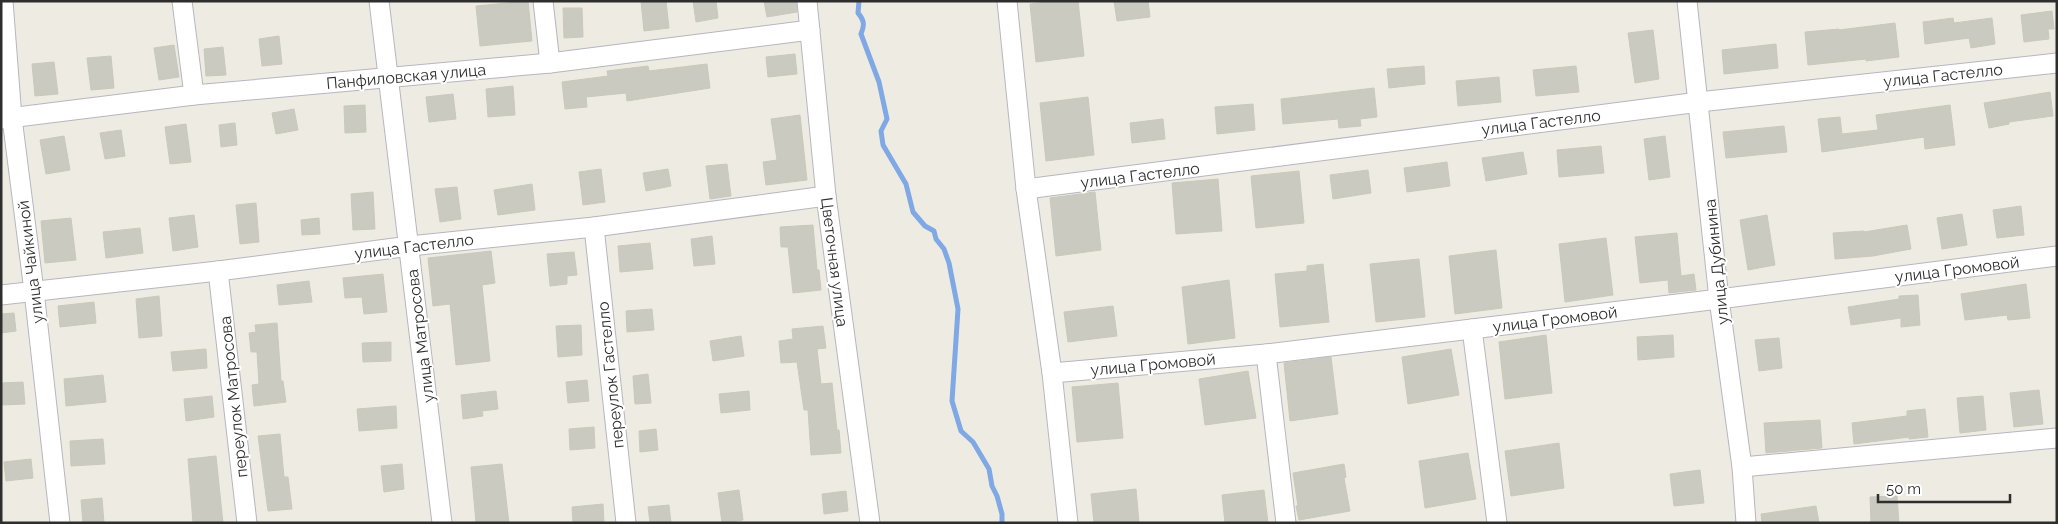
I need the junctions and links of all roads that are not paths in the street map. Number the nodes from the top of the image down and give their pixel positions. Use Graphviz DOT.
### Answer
graph roads {
  1 [pos="3,1"];
  2 [pos="182,1"];
  3 [pos="379,1"];
  4 [pos="543,1"];
  5 [pos="807,1"];
  6 [pos="1007,1"];
  7 [pos="1687,1"];
  8 [pos="810,30"];
  9 [pos="550,63"];
  10 [pos="2057,63"];
  11 [pos="389,78"];
  12 [pos="194,95"];
  13 [pos="1699,102"];
  14 [pos="7,119"];
  15 [pos="1026,189"];
  16 [pos="826,196"];
  17 [pos="594,227"];
  18 [pos="410,246"];
  19 [pos="2057,256"];
  20 [pos="218,271"];
  21 [pos="34,291"];
  22 [pos="1,295"];
  23 [pos="1719,299"];
  24 [pos="1472,330"];
  25 [pos="1266,354"];
  26 [pos="1052,373"];
  27 [pos="2057,438"];
  28 [pos="1742,467"];
  29 [pos="60,523"];
  30 [pos="247,523"];
  31 [pos="442,523"];
  32 [pos="626,523"];
  33 [pos="870,523"];
  34 [pos="1068,523"];
  35 [pos="1286,523"];
  36 [pos="1497,523"];
  37 [pos="1746,523"];
  1 -- 14 [label="street, улица Чайкиной"];
  2 -- 12 [label="street"];
  3 -- 11 [label="street, улица Матросова"];
  4 -- 9 [label="street"];
  5 -- 8 [label="street, Цветочная улица"];
  6 -- 15 [label="street"];
  7 -- 13 [label="street, улица Дубинина"];
  8 -- 9 [label="street, Панфиловская улица"];
  8 -- 16 [label="street, Цветочная улица"];
  9 -- 11 [label="street, Панфиловская улица"];
  10 -- 13 [label="street, улица Гастелло"];
  11 -- 12 [label="street, Панфиловская улица"];
  11 -- 18 [label="street, улица Матросова"];
  12 -- 14 [label="street, Панфиловская улица"];
  13 -- 15 [label="street, улица Гастелло"];
  13 -- 23 [label="street, улица Дубинина"];
  14 -- 21 [label="street, улица Чайкиной"];
  15 -- 26 [label="street"];
  16 -- 17 [label="street, улица Гастелло"];
  16 -- 33 [label="street, Цветочная улица"];
  17 -- 18 [label="street, улица Гастелло"];
  17 -- 32 [label="street, переулок Гастелло"];
  18 -- 20 [label="street, улица Гастелло"];
  18 -- 31 [label="street, улица Матросова"];
  19 -- 23 [label="street, улица Громовой"];
  20 -- 21 [label="street, улица Гастелло"];
  20 -- 30 [label="street, переулок Матросова"];
  21 -- 22 [label="street, улица Гастелло"];
  21 -- 29 [label="street, улица Чайкиной"];
  23 -- 24 [label="street, улица Громовой"];
  23 -- 28 [label="street, улица Дубинина"];
  24 -- 25 [label="street, улица Громовой"];
  24 -- 36 [label="street"];
  25 -- 26 [label="street, улица Громовой"];
  25 -- 35 [label="street"];
  26 -- 34 [label="street"];
  27 -- 28 [label="street"];
  28 -- 37 [label="street, улица Дубинина"];
}
